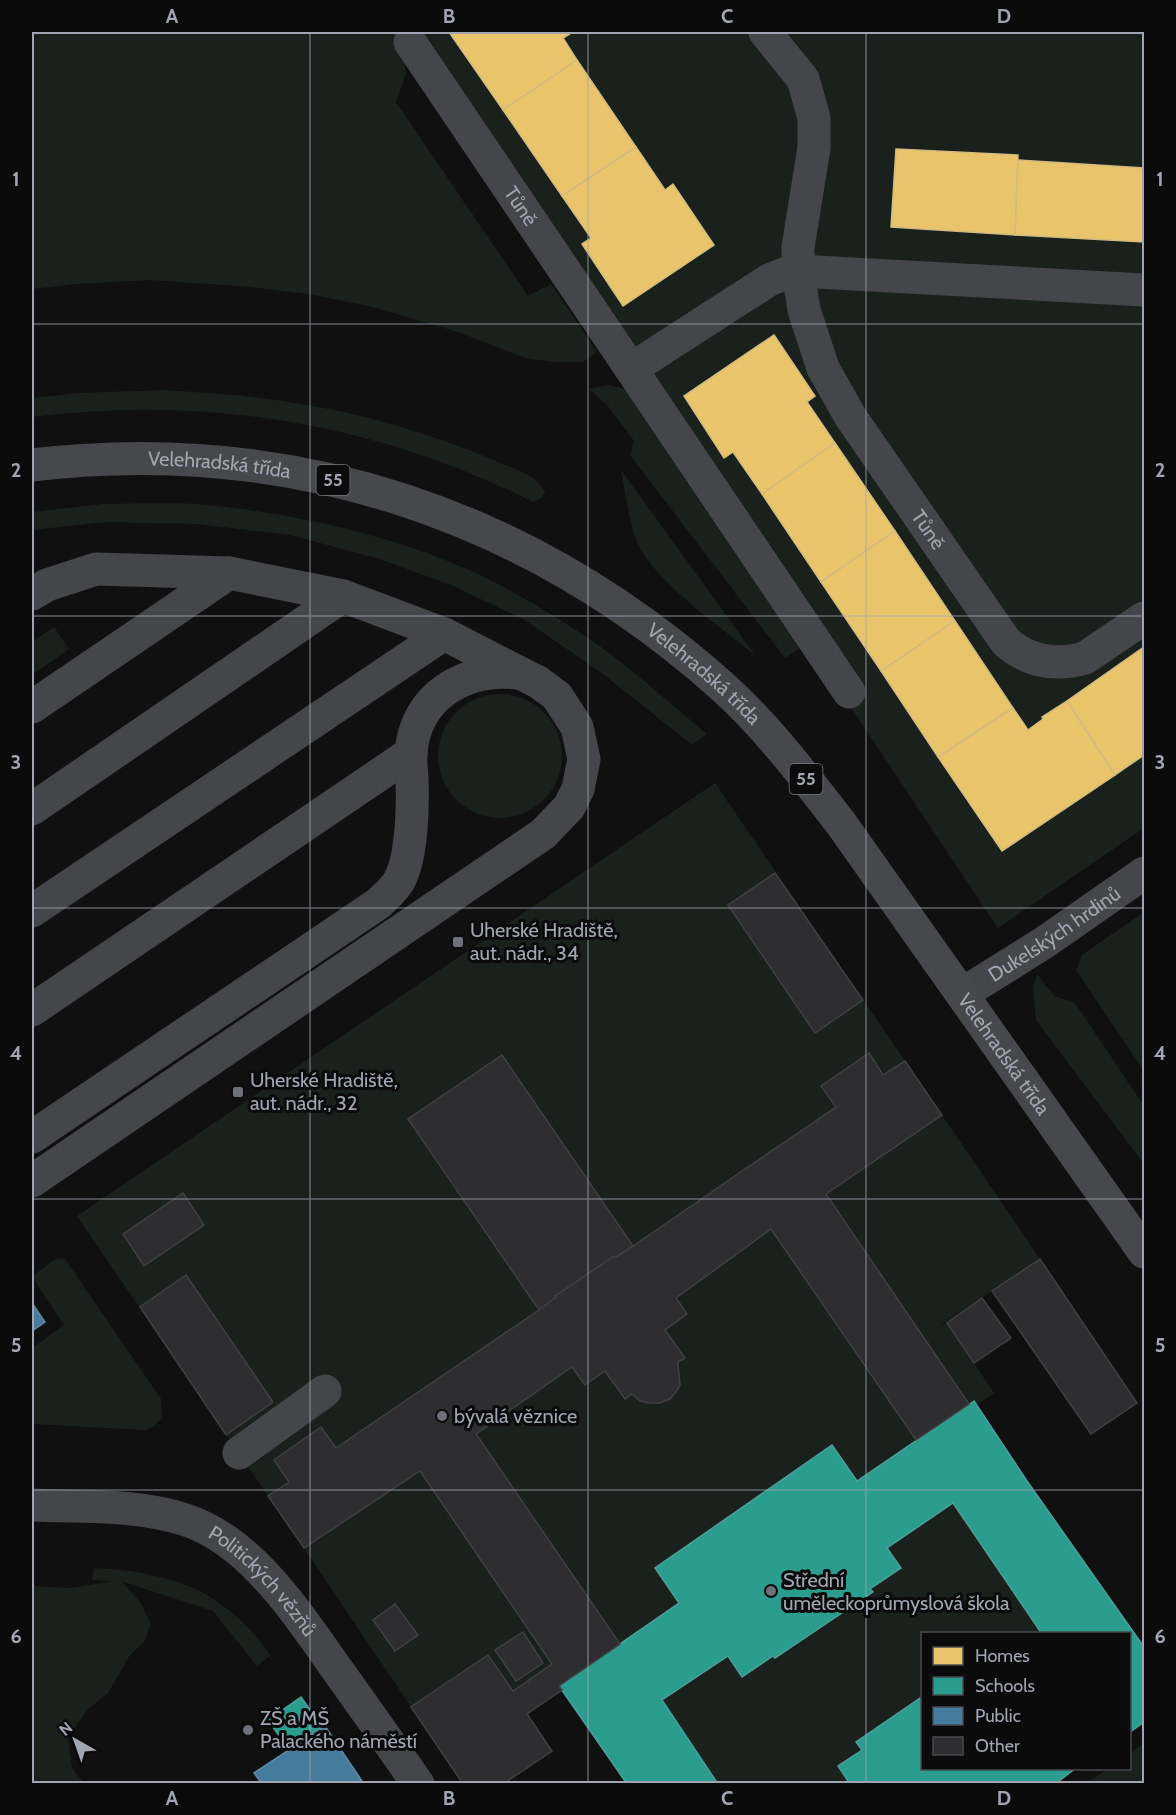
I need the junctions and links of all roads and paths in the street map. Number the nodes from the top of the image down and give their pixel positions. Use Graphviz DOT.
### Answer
graph roads {
  1 [pos="765,32"];
  2 [pos="410,42"];
  3 [pos="798,271"];
  4 [pos="1144,290"];
  5 [pos="631,369"];
  6 [pos="32,465"];
  7 [pos="230,573"];
  8 [pos="32,594"];
  9 [pos="343,596"];
  10 [pos="1144,618"];
  11 [pos="444,634"];
  12 [pos="520,673"];
  13 [pos="849,692"];
  14 [pos="32,707"];
  15 [pos="411,753"];
  16 [pos="32,809"];
  17 [pos="1144,873"];
  18 [pos="32,911"];
  19 [pos="962,994"];
  20 [pos="32,1010"];
  21 [pos="32,1137"];
  22 [pos="32,1180"];
  23 [pos="1144,1252"];
  24 [pos="325,1392"];
  25 [pos="239,1453"];
  26 [pos="32,1504"];
  27 [pos="418,1784"];
  1 -- 3 [label="street, Tůně"];
  2 -- 5 [label="street, Tůně"];
  3 -- 4 [label="street"];
  3 -- 5 [label="street"];
  3 -- 10 [label="street, Tůně"];
  5 -- 13 [label="street, Tůně"];
  6 -- 19 [label="main road, Velehradská třída / 55"];
  7 -- 8 [label="street"];
  7 -- 9 [label="street"];
  7 -- 14 [label="street"];
  9 -- 11 [label="street"];
  9 -- 16 [label="street"];
  11 -- 12 [label="street"];
  11 -- 18 [label="street"];
  12 -- 15 [label="street"];
  12 -- 22 [label="street"];
  15 -- 20 [label="street"];
  15 -- 21 [label="street"];
  17 -- 19 [label="street, Dukelských hrdinů"];
  19 -- 23 [label="main road, Velehradská třída / 55"];
  24 -- 25 [label="street"];
  26 -- 27 [label="street, Politických vězňů"];
}
